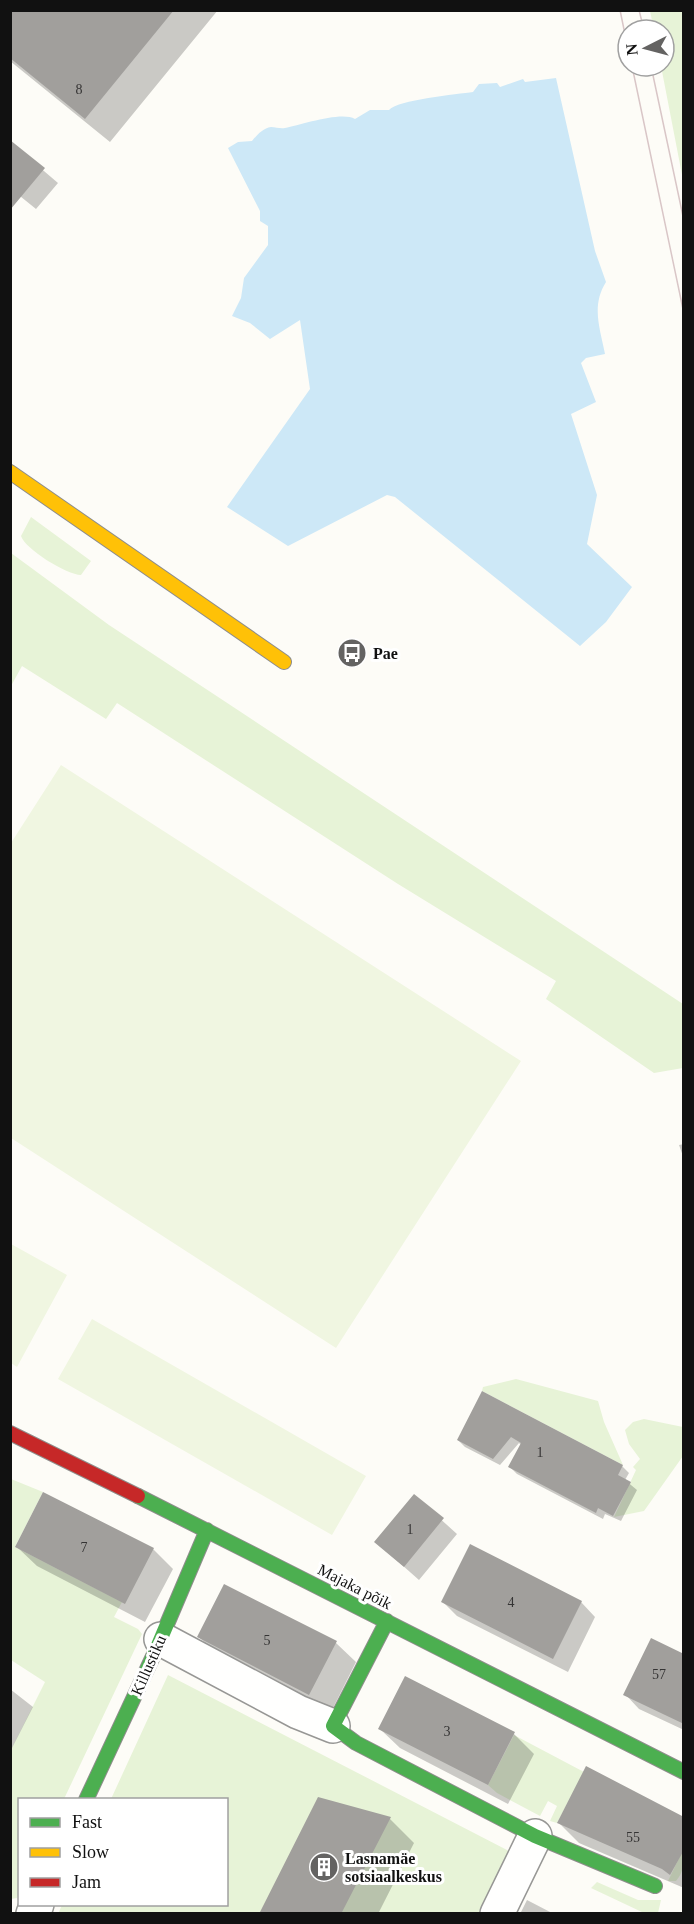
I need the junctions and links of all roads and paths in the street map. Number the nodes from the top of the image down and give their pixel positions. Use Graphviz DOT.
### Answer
graph roads {
  1 [pos="10,472"];
  2 [pos="284,662"];
  3 [pos="10,1433"];
  4 [pos="207,1530"];
  5 [pos="387,1621"];
  6 [pos="161,1639"];
  7 [pos="333,1726"];
  8 [pos="684,1772"];
  9 [pos="87,1798"];
  10 [pos="535,1836"];
  11 [pos="655,1886"];
  12 [pos="10,1911"];
  13 [pos="15,1914"];
  14 [pos="497,1914"];
  1 -- 2 [label="street"];
  3 -- 4 [label="street, Majaka põik"];
  4 -- 5 [label="street, Majaka põik"];
  4 -- 6 [label="street, Killustiku"];
  5 -- 7 [label="street"];
  5 -- 8 [label="street, Majaka põik"];
  6 -- 7 [label="street"];
  6 -- 9 [label="street, Killustiku"];
  7 -- 10 [label="street"];
  10 -- 11 [label="street"];
  10 -- 14 [label="street"];
  12 -- 13 [label="street"];
}
